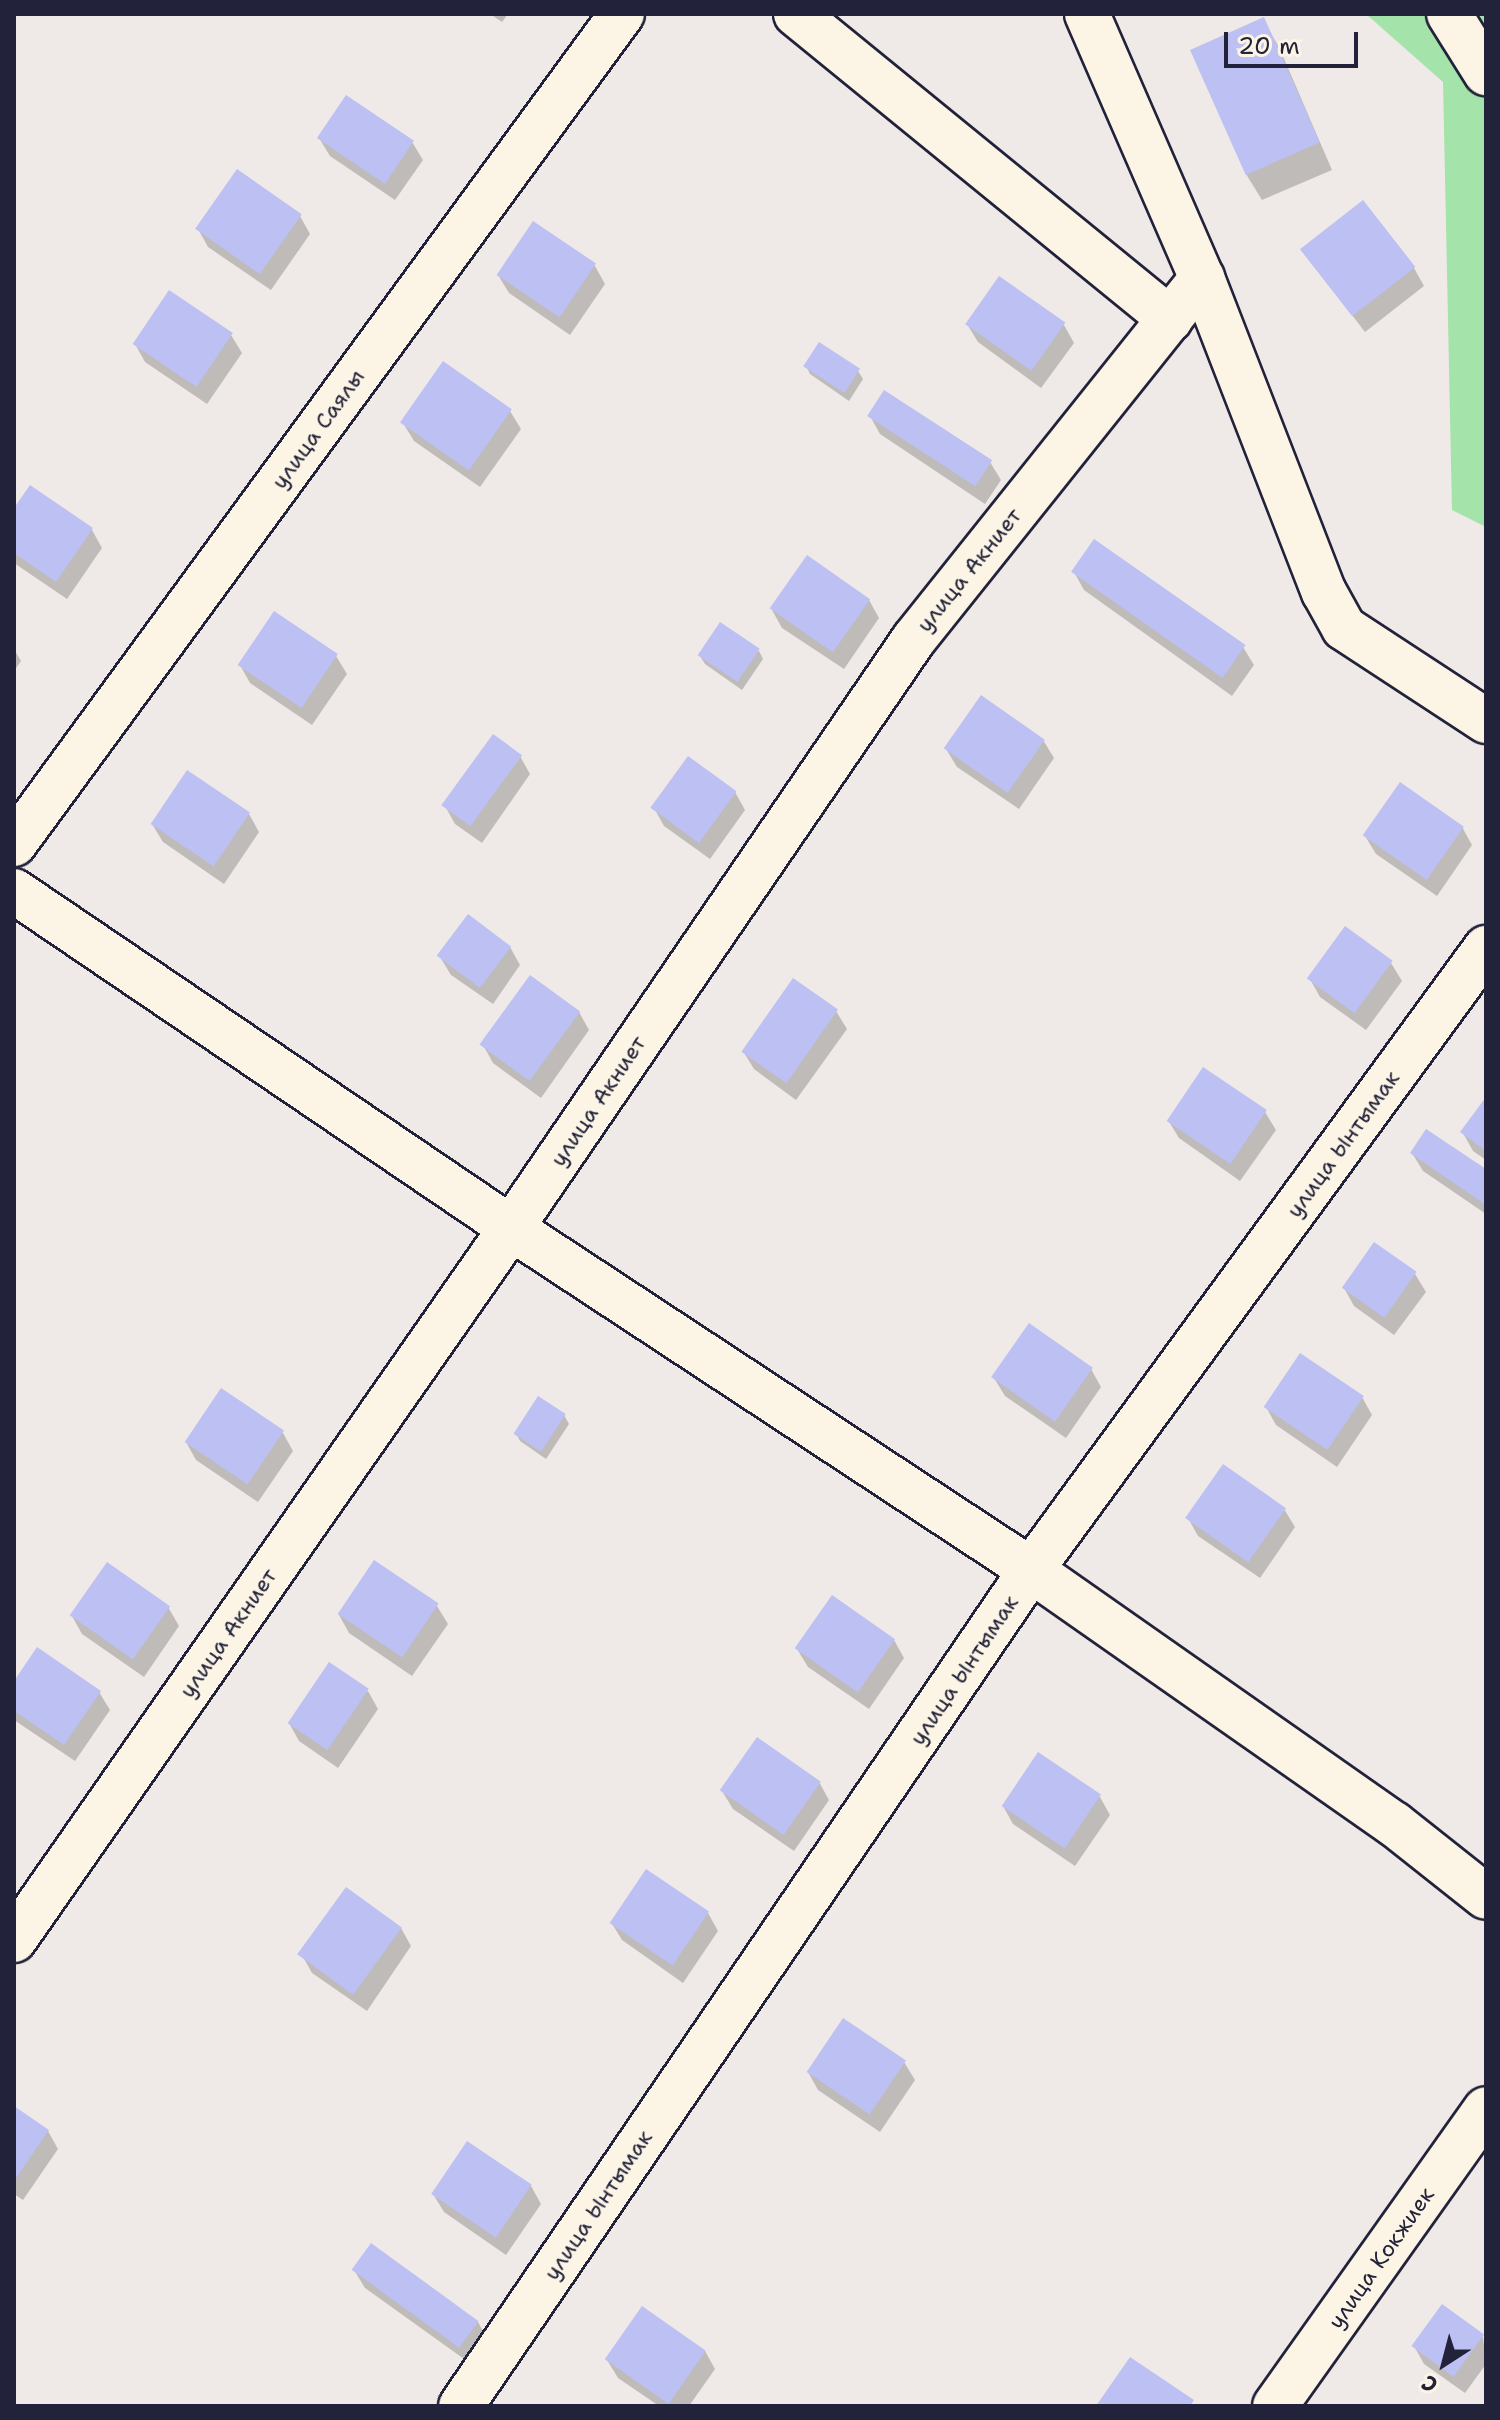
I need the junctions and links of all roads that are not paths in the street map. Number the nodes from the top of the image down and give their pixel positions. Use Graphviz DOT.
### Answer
graph roads {
  1 [pos="622,14"];
  2 [pos="796,14"];
  3 [pos="1087,14"];
  4 [pos="1449,14"];
  5 [pos="1486,73"];
  6 [pos="1202,278"];
  7 [pos="1170,319"];
  8 [pos="1486,721"];
  9 [pos="14,844"];
  10 [pos="14,891"];
  11 [pos="1486,948"];
  12 [pos="511,1228"];
  13 [pos="1031,1570"];
  14 [pos="1486,1897"];
  15 [pos="14,1940"];
  16 [pos="1486,2109"];
  17 [pos="461,2406"];
  18 [pos="1275,2406"];
  1 -- 9 [label="street, улица Саялы"];
  2 -- 7 [label="street"];
  3 -- 6 [label="street"];
  4 -- 5 [label="street"];
  6 -- 7 [label="street, улица Акниет"];
  6 -- 8 [label="street"];
  7 -- 12 [label="street, улица Акниет"];
  10 -- 12 [label="street"];
  11 -- 13 [label="street, улица Ынтымак"];
  12 -- 13 [label="street"];
  12 -- 15 [label="street, улица Акниет"];
  13 -- 14 [label="street"];
  13 -- 17 [label="street, улица Ынтымак"];
  16 -- 18 [label="street, улица Кокжиек"];
}
